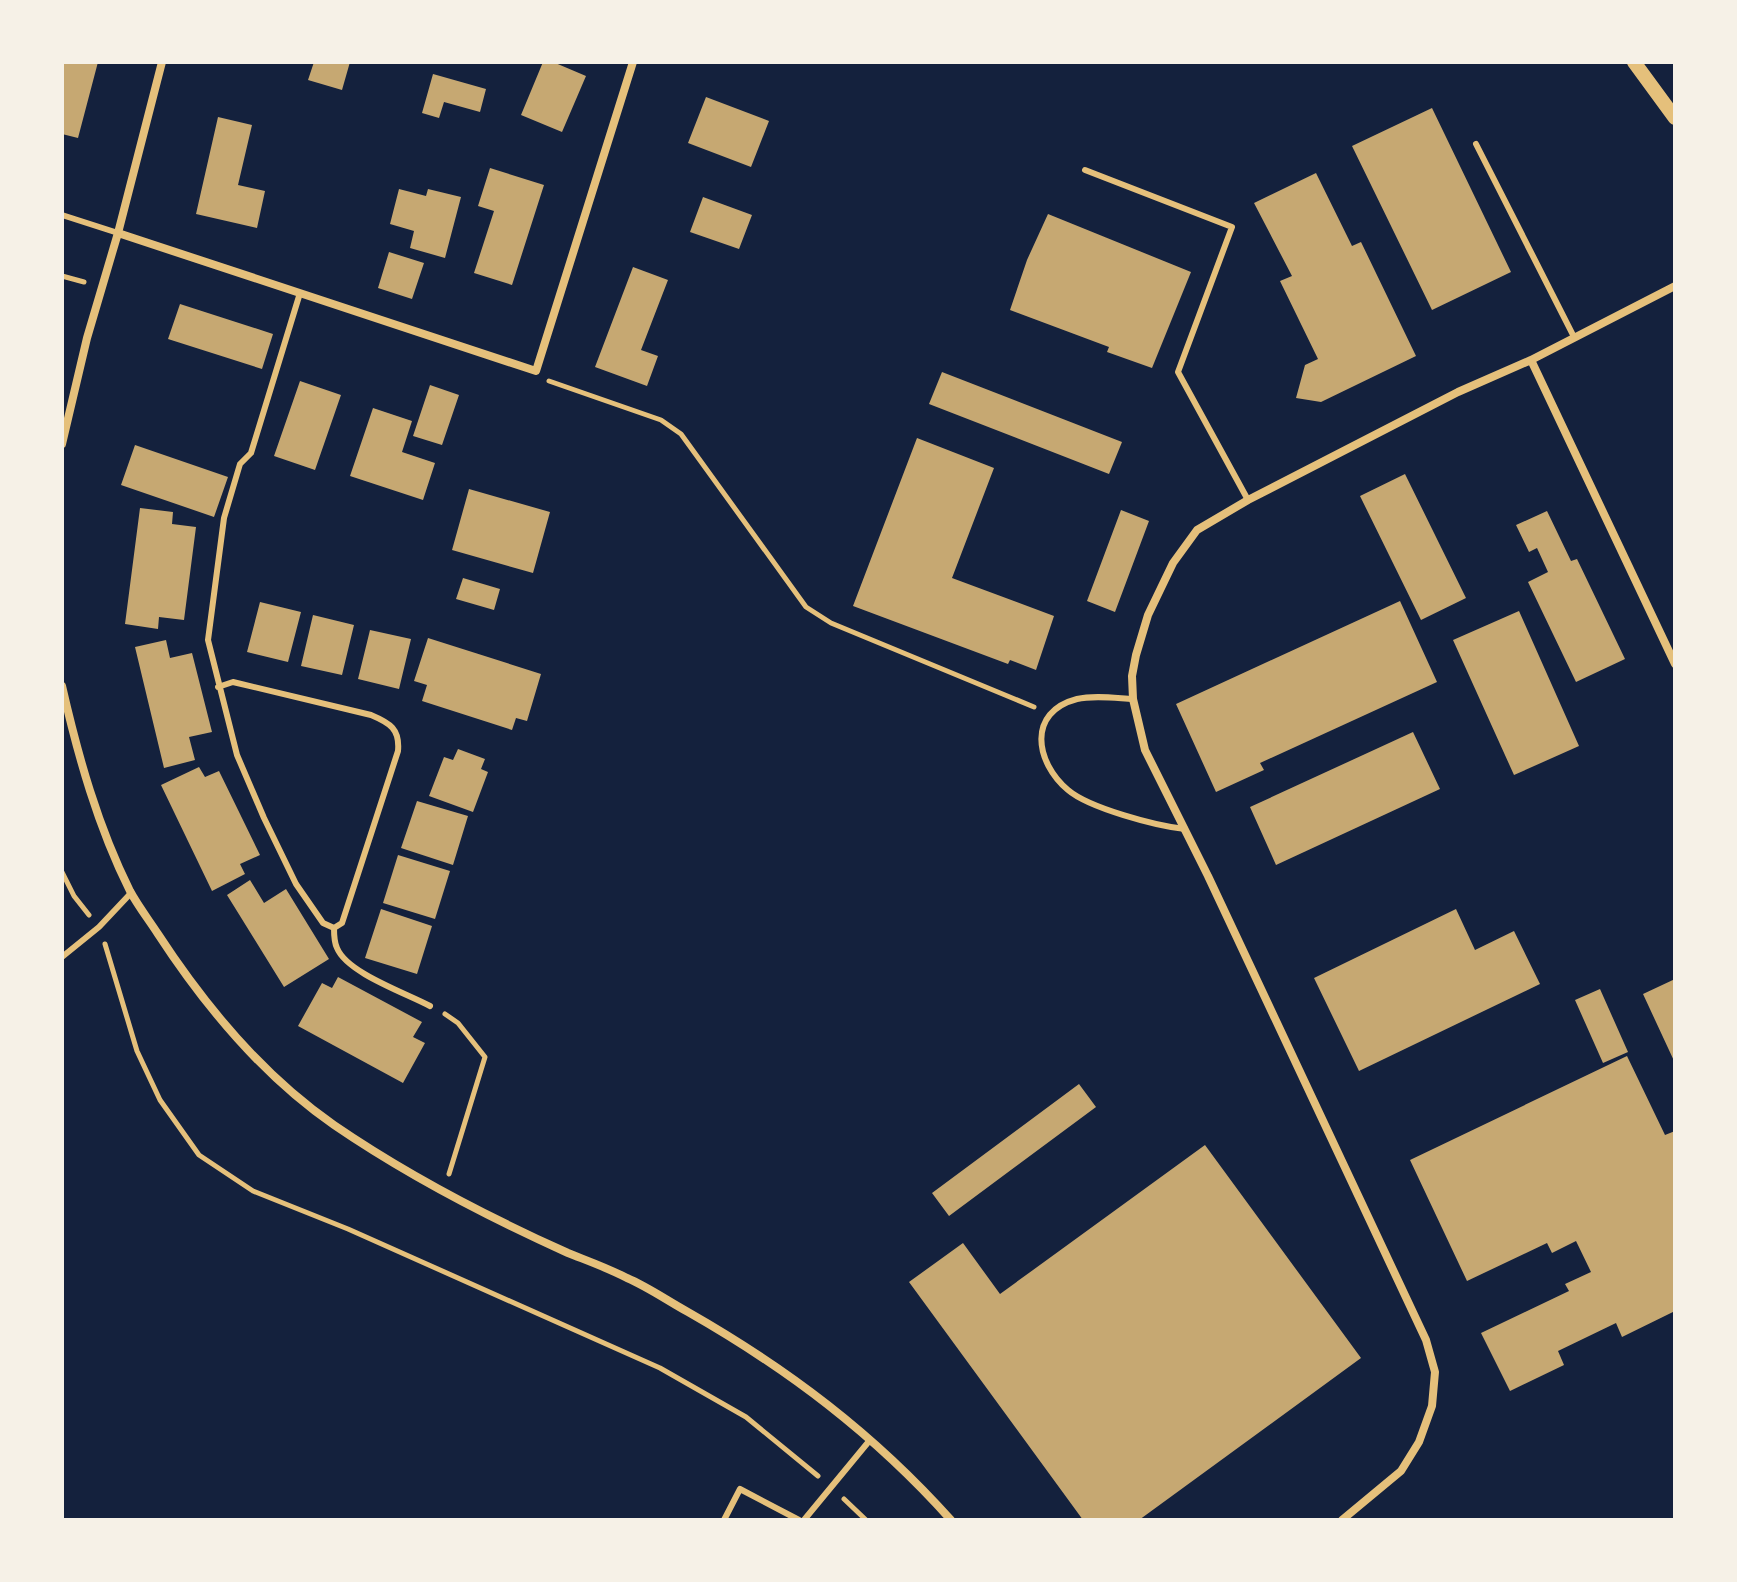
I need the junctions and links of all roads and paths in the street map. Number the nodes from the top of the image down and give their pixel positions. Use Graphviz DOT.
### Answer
graph roads {
  1 [pos="162,62"];
  2 [pos="633,62"];
  3 [pos="1634,62"];
  4 [pos="1675,118"];
  5 [pos="1476,144"];
  6 [pos="1085,170"];
  7 [pos="62,215"];
  8 [pos="118,233"];
  9 [pos="1675,286"];
  10 [pos="300,293"];
  11 [pos="1574,337"];
  12 [pos="1531,360"];
  13 [pos="536,371"];
  14 [pos="62,444"];
  15 [pos="1248,500"];
  16 [pos="1675,664"];
  17 [pos="62,686"];
  18 [pos="218,687"];
  19 [pos="1133,699"];
  20 [pos="1051,714"];
  21 [pos="1185,829"];
  22 [pos="62,872"];
  23 [pos="131,893"];
  24 [pos="99,927"];
  25 [pos="334,928"];
  26 [pos="62,957"];
  27 [pos="430,1006"];
  28 [pos="444,1191"];
  29 [pos="870,1440"];
  30 [pos="831,1487"];
  31 [pos="724,1520"];
  32 [pos="802,1520"];
  33 [pos="866,1520"];
  34 [pos="951,1520"];
  35 [pos="1342,1520"];
  1 -- 8 [label="street"];
  2 -- 13 [label="street"];
  3 -- 4 [label="street"];
  5 -- 11 [label="lane"];
  6 -- 15 [label="lane"];
  7 -- 8 [label="lane"];
  8 -- 10 [label="street"];
  8 -- 14 [label="street"];
  9 -- 11 [label="street"];
  10 -- 13 [label="street"];
  10 -- 18 [label="lane"];
  11 -- 12 [label="street"];
  12 -- 15 [label="street"];
  12 -- 16 [label="street"];
  13 -- 20 [label="path"];
  15 -- 19 [label="street"];
  17 -- 23 [label="street"];
  18 -- 25 [label="lane"];
  18 -- 25 [label="lane"];
  19 -- 20 [label="lane"];
  19 -- 21 [label="street"];
  20 -- 21 [label="lane"];
  21 -- 35 [label="street"];
  22 -- 24 [label="path"];
  23 -- 24 [label="lane"];
  23 -- 28 [label="street"];
  24 -- 26 [label="lane"];
  24 -- 30 [label="path"];
  25 -- 27 [label="lane"];
  27 -- 28 [label="path"];
  28 -- 29 [label="street"];
  29 -- 30 [label="lane"];
  29 -- 34 [label="street"];
  30 -- 32 [label="lane"];
  30 -- 33 [label="path"];
  31 -- 32 [label="lane"];
}
